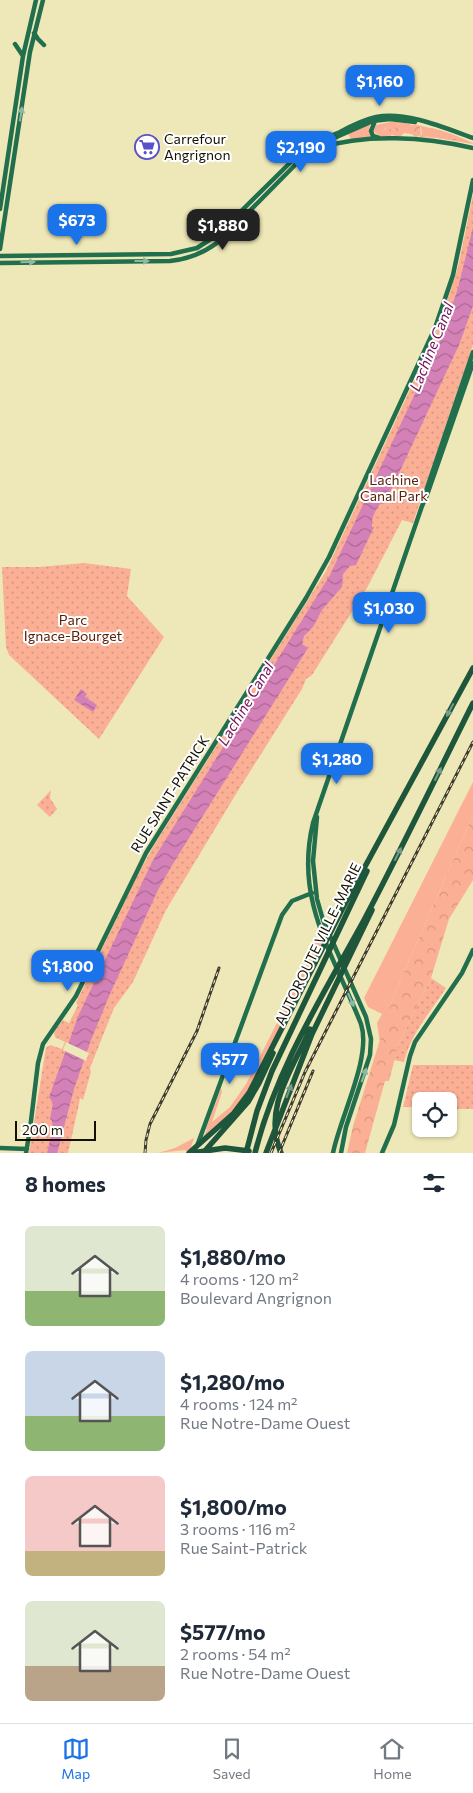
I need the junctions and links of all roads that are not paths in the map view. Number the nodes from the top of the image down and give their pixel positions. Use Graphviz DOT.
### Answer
graph roads {
  1 [pos="36,0"];
  2 [pos="42,0"];
  3 [pos="34,32"];
  4 [pos="15,44"];
  5 [pos="44,45"];
  6 [pos="23,56"];
  7 [pos="375,121"];
  8 [pos="422,122"];
  9 [pos="473,138"];
  10 [pos="380,139"];
  11 [pos="473,148"];
  12 [pos="314,150"];
  13 [pos="473,180"];
  14 [pos="0,209"];
  15 [pos="0,249"];
  16 [pos="0,256"];
  17 [pos="0,263"];
  18 [pos="473,352"];
  19 [pos="473,363"];
  20 [pos="422,506"];
  21 [pos="473,668"];
  22 [pos="473,703"];
  23 [pos="400,804"];
  24 [pos="319,809"];
  25 [pos="379,890"];
  26 [pos="316,892"];
  27 [pos="310,893"];
  28 [pos="473,950"];
  29 [pos="330,982"];
  30 [pos="289,1016"];
  31 [pos="0,1148"];
  32 [pos="27,1151"];
  33 [pos="189,1153"];
  34 [pos="194,1153"];
  35 [pos="203,1153"];
  36 [pos="246,1153"];
  37 [pos="255,1153"];
  38 [pos="266,1153"];
  39 [pos="280,1153"];
  40 [pos="333,1153"];
  41 [pos="341,1153"];
  42 [pos="382,1153"];
  1 -- 6 [label="main road"];
  2 -- 3 [label="main road"];
  3 -- 5 [label="main road"];
  15 -- 3 [label="main road, one-way"];
  4 -- 6 [label="main road"];
  6 -- 14 [label="main road"];
  7 -- 8 [label="main road"];
  7 -- 10 [label="main road"];
  7 -- 12 [label="main road"];
  8 -- 9 [label="main road"];
  8 -- 16 [label="main road"];
  10 -- 11 [label="main road"];
  10 -- 12 [label="main road"];
  17 -- 12 [label="main road, one-way"];
  13 -- 32 [label="main road, RUE SAINT-PATRICK"];
  18 -- 20 [label="main road"];
  19 -- 20 [label="main road"];
  20 -- 24 [label="main road"];
  21 -- 23 [label="highway, one-way"];
  25 -- 22 [label="highway, AUTOROUTE VILLE-MARIE, one-way"];
  23 -- 30 [label="highway"];
  23 -- 36 [label="highway, AUTOROUTE VILLE-MARIE"];
  24 -- 26 [label="main road"];
  24 -- 27 [label="main road"];
  25 -- 29 [label="highway, AUTOROUTE VILLE-MARIE"];
  38 -- 25 [label="highway, one-way"];
  26 -- 27 [label="main road"];
  41 -- 26 [label="main road, one-way"];
  27 -- 34 [label="main road"];
  27 -- 40 [label="main road, one-way"];
  28 -- 42 [label="main road"];
  29 -- 37 [label="highway, AUTOROUTE VILLE-MARIE"];
  29 -- 39 [label="highway"];
  30 -- 33 [label="highway"];
  30 -- 35 [label="highway"];
  31 -- 32 [label="main road"];
  33 -- 37 [label="highway"];
}
